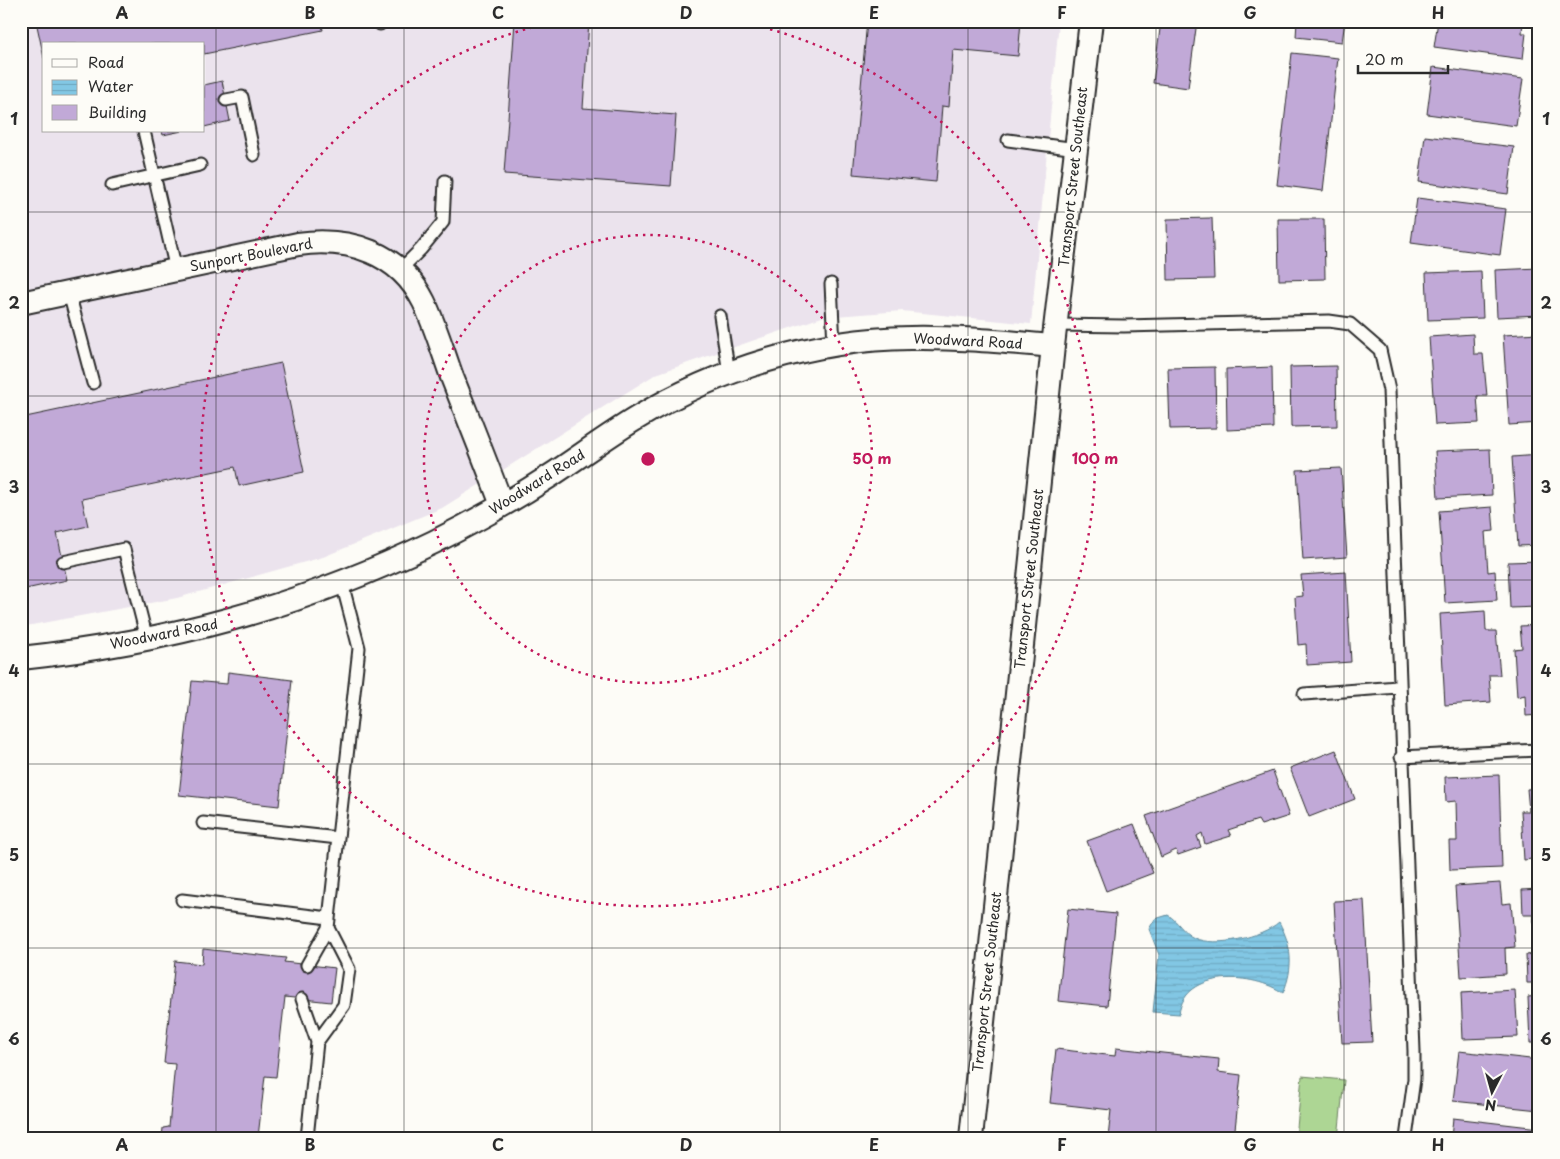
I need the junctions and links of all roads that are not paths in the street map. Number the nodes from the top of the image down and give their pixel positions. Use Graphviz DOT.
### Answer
graph roads {
  1 [pos="1091,21"];
  2 [pos="226,100"];
  3 [pos="144,132"];
  4 [pos="1008,140"];
  5 [pos="1077,149"];
  6 [pos="254,155"];
  7 [pos="200,165"];
  8 [pos="154,176"];
  9 [pos="445,181"];
  10 [pos="112,185"];
  11 [pos="176,270"];
  12 [pos="400,270"];
  13 [pos="830,284"];
  14 [pos="69,293"];
  15 [pos="21,304"];
  16 [pos="720,316"];
  17 [pos="1055,336"];
  18 [pos="834,345"];
  19 [pos="729,373"];
  20 [pos="93,383"];
  21 [pos="502,505"];
  22 [pos="63,562"];
  23 [pos="342,583"];
  24 [pos="147,639"];
  25 [pos="21,658"];
  26 [pos="1398,687"];
  27 [pos="1304,694"];
  28 [pos="1539,750"];
  29 [pos="1401,757"];
  30 [pos="203,824"];
  31 [pos="338,838"];
  32 [pos="182,900"];
  33 [pos="328,923"];
  34 [pos="307,965"];
  35 [pos="302,999"];
  36 [pos="317,1042"];
  37 [pos="307,1138"];
  38 [pos="971,1138"];
  39 [pos="1406,1138"];
  1 -- 5 [label="street, Transport Street Southeast"];
  2 -- 6 [label="lane"];
  3 -- 8 [label="lane"];
  4 -- 5 [label="lane"];
  5 -- 17 [label="street, Transport Street Southeast"];
  7 -- 8 [label="lane"];
  8 -- 10 [label="lane"];
  8 -- 11 [label="lane"];
  9 -- 12 [label="lane"];
  11 -- 12 [label="street, Sunport Boulevard"];
  11 -- 14 [label="street, Sunport Boulevard"];
  12 -- 21 [label="street, Sunport Boulevard"];
  13 -- 18 [label="lane"];
  14 -- 15 [label="street, Sunport Boulevard"];
  14 -- 20 [label="lane"];
  16 -- 19 [label="lane"];
  17 -- 18 [label="street, Woodward Road"];
  17 -- 26 [label="lane"];
  17 -- 38 [label="street, Transport Street Southeast"];
  18 -- 19 [label="street, Woodward Road"];
  19 -- 21 [label="street, Woodward Road"];
  21 -- 23 [label="street, Woodward Road"];
  22 -- 24 [label="lane"];
  23 -- 24 [label="street, Woodward Road"];
  23 -- 31 [label="lane"];
  24 -- 25 [label="street, Woodward Road"];
  26 -- 27 [label="lane"];
  26 -- 29 [label="lane"];
  28 -- 29 [label="lane"];
  29 -- 39 [label="lane"];
  30 -- 31 [label="lane"];
  31 -- 33 [label="lane"];
  32 -- 33 [label="lane"];
  33 -- 34 [label="lane"];
  33 -- 36 [label="lane"];
  35 -- 36 [label="lane"];
  36 -- 37 [label="lane"];
}
